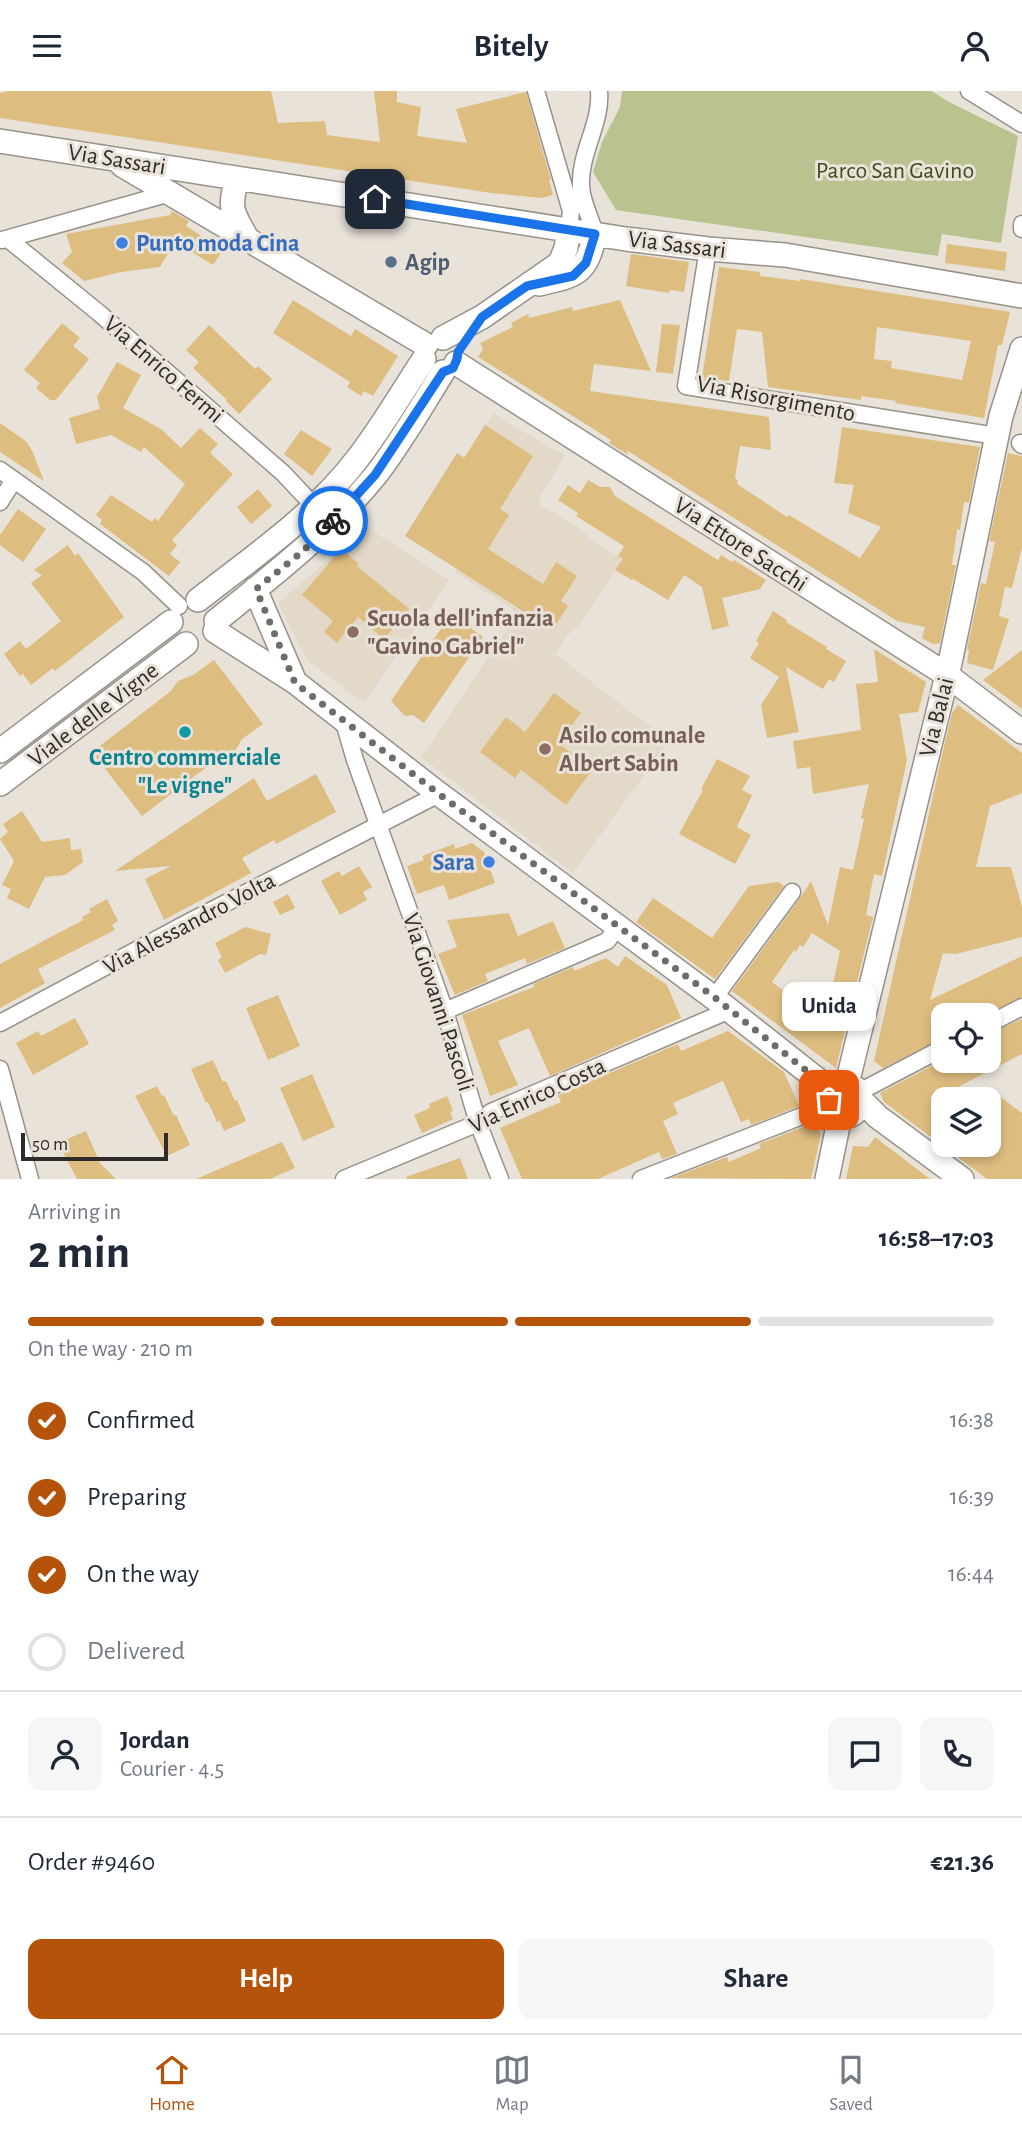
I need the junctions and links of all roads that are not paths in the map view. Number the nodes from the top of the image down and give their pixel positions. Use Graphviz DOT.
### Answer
graph roads {
  1 [pos="536,91"];
  2 [pos="599,91"];
  3 [pos="969,91"];
  4 [pos="1022,124"];
  5 [pos="0,141"];
  6 [pos="110,158"];
  7 [pos="175,168"];
  8 [pos="237,178"];
  9 [pos="170,193"];
  10 [pos="569,229"];
  11 [pos="595,234"];
  12 [pos="247,238"];
  13 [pos="4,240"];
  14 [pos="708,249"];
  15 [pos="527,286"];
  16 [pos="1022,296"];
  17 [pos="1022,349"];
  18 [pos="442,355"];
  19 [pos="996,436"];
  20 [pos="0,470"];
  21 [pos="14,480"];
  22 [pos="0,502"];
  23 [pos="314,506"];
  24 [pos="256,589"];
  25 [pos="183,609"];
  26 [pos="216,626"];
  27 [pos="186,644"];
  28 [pos="947,675"];
  29 [pos="295,683"];
  30 [pos="343,719"];
  31 [pos="1022,732"];
  32 [pos="0,751"];
  33 [pos="0,784"];
  34 [pos="439,794"];
  35 [pos="378,824"];
  36 [pos="792,892"];
  37 [pos="618,927"];
  38 [pos="722,1004"];
  39 [pos="1022,1007"];
  40 [pos="445,1011"];
  41 [pos="1001,1018"];
  42 [pos="0,1023"];
  43 [pos="931,1054"];
  44 [pos="0,1069"];
  45 [pos="845,1098"];
  46 [pos="478,1123"];
  47 [pos="30,1179"];
  48 [pos="344,1179"];
  49 [pos="500,1179"];
  50 [pos="641,1179"];
  51 [pos="827,1179"];
  52 [pos="962,1179"];
  1 -- 10 [label="street"];
  2 -- 11 [label="street"];
  3 -- 4 [label="street"];
  5 -- 6 [label="street, Via Sassari"];
  6 -- 7 [label="street, Via Sassari"];
  6 -- 9 [label="street, Via Ettore Sacchi"];
  7 -- 8 [label="street, Via Sassari"];
  7 -- 9 [label="street"];
  8 -- 10 [label="street, Via Sassari"];
  8 -- 12 [label="street"];
  9 -- 12 [label="street, Via Ettore Sacchi"];
  9 -- 13 [label="street"];
  10 -- 11 [label="street, Via Sassari"];
  10 -- 15 [label="street"];
  11 -- 14 [label="street, Via Sassari"];
  11 -- 15 [label="street, Viale delle Vigne"];
  12 -- 18 [label="street, Via Ettore Sacchi"];
  13 -- 23 [label="street, Via Enrico Fermi"];
  14 -- 16 [label="street, Via Sassari"];
  14 -- 19 [label="street, Via Risorgimento"];
  15 -- 18 [label="street, Viale delle Vigne"];
  17 -- 19 [label="street, Via Balai"];
  18 -- 23 [label="street, Viale delle Vigne"];
  18 -- 24 [label="street, Viale delle Vigne"];
  18 -- 28 [label="street, Via Ettore Sacchi"];
  19 -- 28 [label="street, Via Balai"];
  20 -- 21 [label="street"];
  21 -- 22 [label="street"];
  21 -- 25 [label="street"];
  23 -- 25 [label="street, Viale delle Vigne"];
  24 -- 26 [label="street, Viale delle Vigne"];
  24 -- 29 [label="street"];
  25 -- 26 [label="street"];
  25 -- 27 [label="street"];
  25 -- 32 [label="street, Viale delle Vigne"];
  26 -- 27 [label="street"];
  26 -- 29 [label="street"];
  27 -- 33 [label="street, Viale delle Vigne"];
  28 -- 31 [label="street, Via Ettore Sacchi"];
  28 -- 45 [label="street, Via Balai"];
  29 -- 30 [label="street"];
  30 -- 34 [label="street"];
  30 -- 35 [label="street, Via Giovanni Pascoli"];
  34 -- 35 [label="street"];
  34 -- 37 [label="street"];
  35 -- 40 [label="street, Via Giovanni Pascoli"];
  35 -- 42 [label="street, Via Alessandro Volta"];
  36 -- 38 [label="street"];
  37 -- 38 [label="street"];
  37 -- 40 [label="street"];
  38 -- 45 [label="street"];
  38 -- 46 [label="street, Via Enrico Costa"];
  39 -- 41 [label="street"];
  40 -- 46 [label="street, Via Giovanni Pascoli"];
  43 -- 45 [label="street"];
  44 -- 47 [label="street"];
  45 -- 50 [label="street"];
  45 -- 51 [label="street, Via Balai"];
  45 -- 52 [label="street"];
  46 -- 48 [label="street, Via Enrico Costa"];
  46 -- 49 [label="street, Via Giovanni Pascoli"];
}
